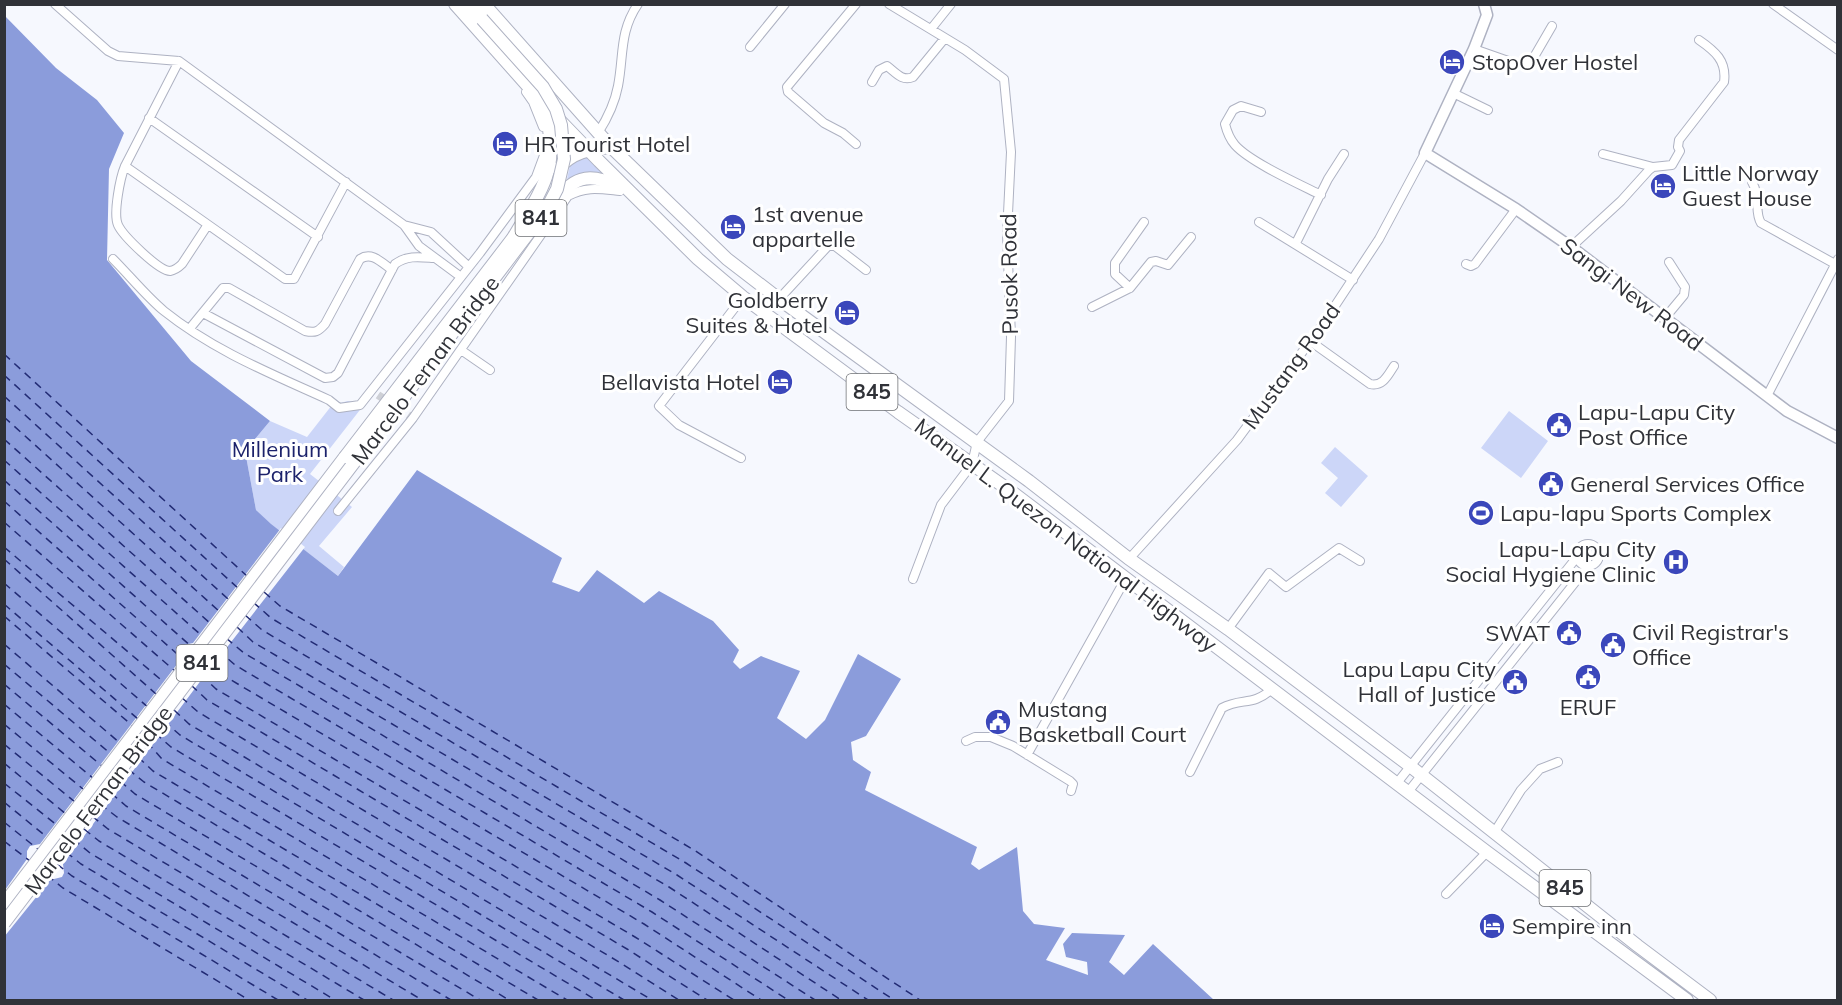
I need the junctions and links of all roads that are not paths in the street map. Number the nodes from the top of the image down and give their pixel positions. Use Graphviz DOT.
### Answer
graph roads {
  1 [pos="55,4"];
  2 [pos="455,4"];
  3 [pos="470,4"];
  4 [pos="484,4"];
  5 [pos="638,4"];
  6 [pos="785,4"];
  7 [pos="856,4"];
  8 [pos="889,4"];
  9 [pos="951,4"];
  10 [pos="1773,4"];
  11 [pos="1487,6"];
  12 [pos="1551,26"];
  13 [pos="931,29"];
  14 [pos="945,38"];
  15 [pos="1838,38"];
  16 [pos="1699,40"];
  17 [pos="1826,41"];
  18 [pos="750,47"];
  19 [pos="1474,49"];
  20 [pos="1838,50"];
  21 [pos="179,61"];
  22 [pos="507,63"];
  23 [pos="872,82"];
  24 [pos="1453,93"];
  25 [pos="542,102"];
  26 [pos="1488,110"];
  27 [pos="1262,112"];
  28 [pos="149,118"];
  29 [pos="598,133"];
  30 [pos="856,144"];
  31 [pos="611,147"];
  32 [pos="588,150"];
  33 [pos="1425,153"];
  34 [pos="1344,154"];
  35 [pos="1603,154"];
  36 [pos="125,166"];
  37 [pos="1653,167"];
  38 [pos="346,182"];
  39 [pos="1752,182"];
  40 [pos="542,189"];
  41 [pos="630,193"];
  42 [pos="1321,195"];
  43 [pos="1516,209"];
  44 [pos="1144,222"];
  45 [pos="1259,222"];
  46 [pos="404,225"];
  47 [pos="207,226"];
  48 [pos="318,237"];
  49 [pos="1191,237"];
  50 [pos="1296,243"];
  51 [pos="710,244"];
  52 [pos="1570,247"];
  53 [pos="435,258"];
  54 [pos="113,259"];
  55 [pos="698,259"];
  56 [pos="1669,262"];
  57 [pos="1836,262"];
  58 [pos="1466,264"];
  59 [pos="469,267"];
  60 [pos="392,270"];
  61 [pos="866,270"];
  62 [pos="461,277"];
  63 [pos="1353,280"];
  64 [pos="1130,288"];
  65 [pos="743,297"];
  66 [pos="779,299"];
  67 [pos="1092,307"];
  68 [pos="203,313"];
  69 [pos="1664,319"];
  70 [pos="191,327"];
  71 [pos="1310,341"];
  72 [pos="461,350"];
  73 [pos="1394,366"];
  74 [pos="490,370"];
  75 [pos="1767,396"];
  76 [pos="1838,438"];
  77 [pos="976,442"];
  78 [pos="741,458"];
  79 [pos="354,464"];
  80 [pos="972,464"];
  81 [pos="338,511"];
  82 [pos="1577,557"];
  83 [pos="1129,559"];
  84 [pos="1360,561"];
  85 [pos="1588,566"];
  86 [pos="1126,578"];
  87 [pos="913,579"];
  88 [pos="1228,629"];
  89 [pos="1510,640"];
  90 [pos="1522,648"];
  91 [pos="1272,689"];
  92 [pos="966,741"];
  93 [pos="1027,755"];
  94 [pos="1558,762"];
  95 [pos="1410,766"];
  96 [pos="1190,772"];
  97 [pos="1420,775"];
  98 [pos="1396,783"];
  99 [pos="1071,791"];
  100 [pos="1408,792"];
  101 [pos="1494,833"];
  102 [pos="1487,852"];
  103 [pos="1446,894"];
  104 [pos="4,904"];
  105 [pos="4,922"];
  106 [pos="1687,1000"];
  107 [pos="1710,1000"];
  1 -- 21 [label="street"];
  2 -- 22 [label="main road, Manuel L. Quezon National Highway / 845"];
  3 -- 79 [label="main road, Marcelo Fernan Bridge / 841, bridge"];
  4 -- 29 [label="main road, Manuel L. Quezon National Highway / 845"];
  5 -- 29 [label="street"];
  6 -- 18 [label="street"];
  7 -- 30 [label="street"];
  8 -- 13 [label="street, Pusok Road"];
  9 -- 13 [label="street"];
  10 -- 17 [label="street"];
  11 -- 19 [label="street"];
  12 -- 19 [label="street"];
  13 -- 14 [label="street, Pusok Road"];
  14 -- 23 [label="street"];
  14 -- 77 [label="street, Pusok Road"];
  15 -- 17 [label="street"];
  16 -- 37 [label="street"];
  17 -- 20 [label="street"];
  19 -- 24 [label="street"];
  21 -- 28 [label="street"];
  21 -- 38 [label="street"];
  22 -- 25 [label="main road, Manuel L. Quezon National Highway / 845"];
  22 -- 59 [label="street"];
  24 -- 26 [label="street"];
  24 -- 33 [label="street"];
  25 -- 32 [label="main road, Manuel L. Quezon National Highway / 845"];
  25 -- 40 [label="main road, Marcelo Fernan Bridge / 841"];
  27 -- 42 [label="street"];
  28 -- 36 [label="street"];
  28 -- 48 [label="street"];
  29 -- 31 [label="main road, Manuel L. Quezon National Highway / 845"];
  31 -- 32 [label="main road"];
  31 -- 51 [label="main road, Manuel L. Quezon National Highway / 845"];
  32 -- 40 [label="main road"];
  32 -- 41 [label="main road, Manuel L. Quezon National Highway / 845"];
  33 -- 43 [label="street, Sangi New Road"];
  33 -- 63 [label="street, Mustang Road"];
  34 -- 42 [label="street"];
  35 -- 37 [label="street"];
  36 -- 47 [label="street"];
  36 -- 47 [label="street"];
  37 -- 52 [label="street"];
  38 -- 46 [label="street"];
  38 -- 48 [label="street"];
  39 -- 57 [label="street"];
  40 -- 104 [label="main road, Marcelo Fernan Bridge / 841, bridge"];
  41 -- 55 [label="main road, Manuel L. Quezon National Highway / 845"];
  41 -- 72 [label="street"];
  41 -- 79 [label="main road, bridge"];
  42 -- 50 [label="street"];
  43 -- 52 [label="street, Sangi New Road"];
  43 -- 58 [label="street"];
  44 -- 64 [label="street"];
  45 -- 50 [label="street"];
  46 -- 53 [label="street"];
  46 -- 59 [label="street"];
  47 -- 48 [label="street"];
  49 -- 64 [label="street"];
  50 -- 63 [label="street"];
  51 -- 55 [label="main road"];
  51 -- 66 [label="main road, Manuel L. Quezon National Highway / 845"];
  52 -- 69 [label="street, Sangi New Road"];
  53 -- 60 [label="street"];
  53 -- 62 [label="street"];
  54 -- 62 [label="street"];
  55 -- 65 [label="main road, Manuel L. Quezon National Highway / 845"];
  56 -- 69 [label="street"];
  57 -- 75 [label="street"];
  59 -- 62 [label="street"];
  60 -- 68 [label="street"];
  60 -- 68 [label="street"];
  61 -- 66 [label="street"];
  63 -- 71 [label="street, Mustang Road"];
  64 -- 67 [label="street"];
  65 -- 78 [label="street"];
  65 -- 80 [label="main road, Manuel L. Quezon National Highway / 845"];
  66 -- 77 [label="main road, Manuel L. Quezon National Highway / 845"];
  68 -- 70 [label="street"];
  69 -- 75 [label="street, Sangi New Road"];
  71 -- 73 [label="street"];
  71 -- 83 [label="street, Mustang Road"];
  72 -- 74 [label="street"];
  72 -- 81 [label="street"];
  75 -- 76 [label="street, Sangi New Road"];
  77 -- 80 [label="street, Pusok Road"];
  77 -- 83 [label="main road, Manuel L. Quezon National Highway / 845"];
  79 -- 105 [label="main road, Marcelo Fernan Bridge / 841, bridge"];
  80 -- 86 [label="main road, Manuel L. Quezon National Highway / 845"];
  80 -- 87 [label="street, Pusok Road"];
  82 -- 85 [label="street"];
  82 -- 85 [label="street"];
  82 -- 89 [label="street"];
  83 -- 88 [label="main road, Manuel L. Quezon National Highway / 845"];
  84 -- 88 [label="street"];
  85 -- 90 [label="street"];
  86 -- 91 [label="main road, Manuel L. Quezon National Highway / 845"];
  86 -- 93 [label="street"];
  88 -- 95 [label="main road, Manuel L. Quezon National Highway / 845"];
  89 -- 90 [label="street"];
  89 -- 95 [label="street"];
  90 -- 97 [label="street"];
  91 -- 96 [label="street"];
  91 -- 98 [label="main road, Manuel L. Quezon National Highway / 845"];
  92 -- 93 [label="street"];
  93 -- 99 [label="street"];
  94 -- 101 [label="street"];
  95 -- 97 [label="main road, Manuel L. Quezon National Highway / 845"];
  95 -- 98 [label="street"];
  97 -- 100 [label="street"];
  97 -- 101 [label="main road, Manuel L. Quezon National Highway / 845"];
  98 -- 100 [label="main road, Manuel L. Quezon National Highway / 845"];
  100 -- 102 [label="main road, Manuel L. Quezon National Highway / 845"];
  101 -- 107 [label="main road, Manuel L. Quezon National Highway / 845"];
  102 -- 103 [label="street"];
  102 -- 106 [label="main road, Manuel L. Quezon National Highway / 845"];
}
